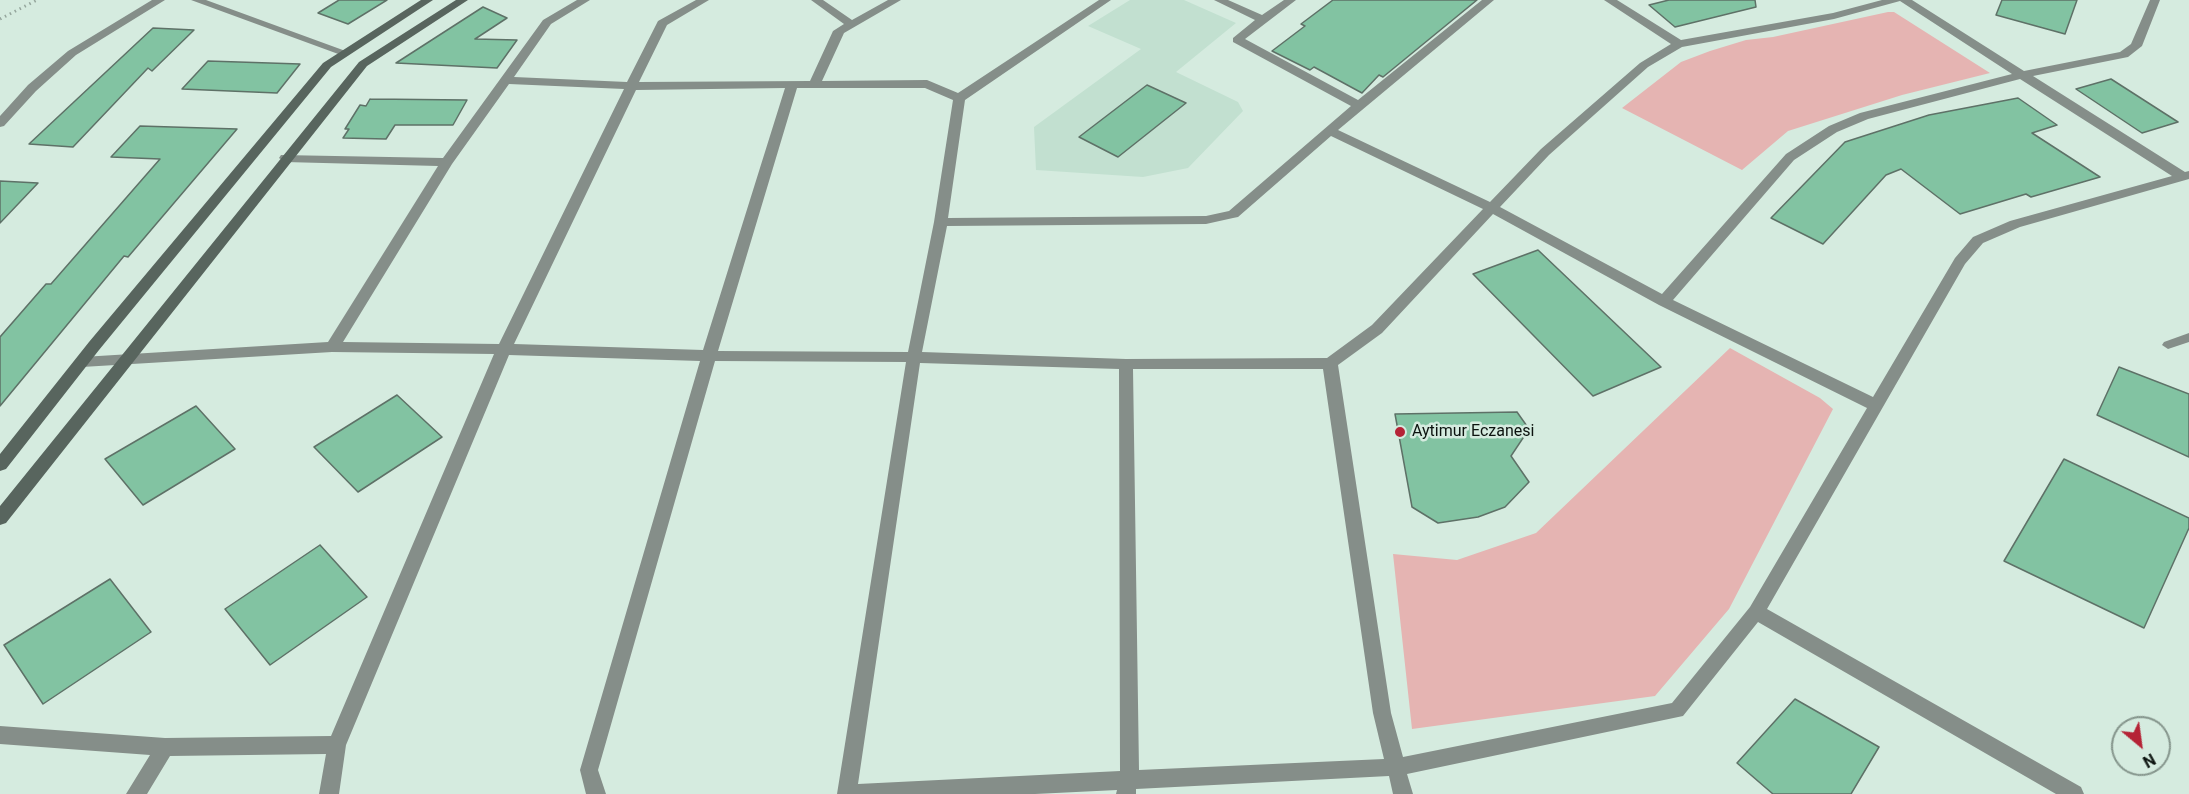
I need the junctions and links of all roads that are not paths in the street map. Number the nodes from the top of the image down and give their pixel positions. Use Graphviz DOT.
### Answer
graph roads {
  1 [pos="160,0"];
  2 [pos="196,0"];
  3 [pos="428,0"];
  4 [pos="463,0"];
  5 [pos="585,0"];
  6 [pos="704,0"];
  7 [pos="816,0"];
  8 [pos="896,0"];
  9 [pos="1106,0"];
  10 [pos="1219,0"];
  11 [pos="1291,0"];
  12 [pos="1489,0"];
  13 [pos="1609,0"];
  14 [pos="1894,0"];
  15 [pos="1904,0"];
  16 [pos="2155,0"];
  17 [pos="1263,19"];
  18 [pos="851,24"];
  19 [pos="1679,44"];
  20 [pos="345,53"];
  21 [pos="2021,75"];
  22 [pos="506,80"];
  23 [pos="792,85"];
  24 [pos="814,85"];
  25 [pos="631,86"];
  26 [pos="958,98"];
  27 [pos="1359,105"];
  28 [pos="0,123"];
  29 [pos="1329,130"];
  30 [pos="285,158"];
  31 [pos="447,162"];
  32 [pos="2186,176"];
  33 [pos="1492,208"];
  34 [pos="941,222"];
  35 [pos="1664,301"];
  36 [pos="2189,337"];
  37 [pos="2168,345"];
  38 [pos="332,347"];
  39 [pos="504,349"];
  40 [pos="709,356"];
  41 [pos="915,357"];
  42 [pos="125,360"];
  43 [pos="82,362"];
  44 [pos="1330,363"];
  45 [pos="1126,364"];
  46 [pos="1875,405"];
  47 [pos="0,465"];
  48 [pos="0,518"];
  49 [pos="1756,612"];
  50 [pos="0,735"];
  51 [pos="337,746"];
  52 [pos="165,747"];
  53 [pos="1396,767"];
  54 [pos="1127,787"];
  55 [pos="136,794"];
  56 [pos="329,794"];
  57 [pos="596,794"];
  58 [pos="847,794"];
  59 [pos="1403,794"];
  60 [pos="2074,794"];
  1 -- 28 [label="street"];
  2 -- 20 [label="street"];
  3 -- 20 [label="main road"];
  4 -- 30 [label="main road"];
  5 -- 22 [label="street"];
  6 -- 25 [label="street"];
  7 -- 18 [label="street"];
  8 -- 18 [label="street"];
  9 -- 26 [label="street"];
  10 -- 17 [label="street"];
  11 -- 17 [label="street"];
  12 -- 27 [label="street"];
  13 -- 19 [label="street"];
  14 -- 19 [label="street"];
  15 -- 21 [label="street"];
  16 -- 21 [label="street"];
  17 -- 27 [label="street"];
  18 -- 24 [label="street"];
  19 -- 33 [label="street"];
  20 -- 43 [label="main road"];
  21 -- 32 [label="street"];
  21 -- 35 [label="street"];
  22 -- 25 [label="street"];
  22 -- 31 [label="street"];
  23 -- 24 [label="street"];
  23 -- 25 [label="street"];
  23 -- 40 [label="street"];
  24 -- 26 [label="street"];
  25 -- 39 [label="street"];
  26 -- 34 [label="street"];
  27 -- 29 [label="street"];
  29 -- 33 [label="street"];
  29 -- 34 [label="street"];
  30 -- 31 [label="street"];
  30 -- 42 [label="main road"];
  31 -- 38 [label="street"];
  32 -- 46 [label="street"];
  33 -- 35 [label="street"];
  33 -- 44 [label="street"];
  34 -- 41 [label="street"];
  35 -- 46 [label="street"];
  36 -- 37 [label="lane"];
  38 -- 39 [label="street"];
  38 -- 42 [label="street"];
  39 -- 40 [label="street"];
  39 -- 51 [label="street"];
  40 -- 41 [label="street"];
  40 -- 57 [label="street"];
  41 -- 45 [label="street"];
  41 -- 58 [label="street"];
  42 -- 43 [label="street"];
  42 -- 48 [label="main road"];
  43 -- 47 [label="main road"];
  44 -- 45 [label="street"];
  44 -- 53 [label="street"];
  45 -- 54 [label="street"];
  46 -- 49 [label="street"];
  49 -- 53 [label="street"];
  49 -- 60 [label="street"];
  50 -- 52 [label="street"];
  51 -- 52 [label="street"];
  51 -- 56 [label="street"];
  52 -- 55 [label="street"];
  53 -- 54 [label="street"];
  53 -- 59 [label="street"];
  54 -- 58 [label="street"];
}
